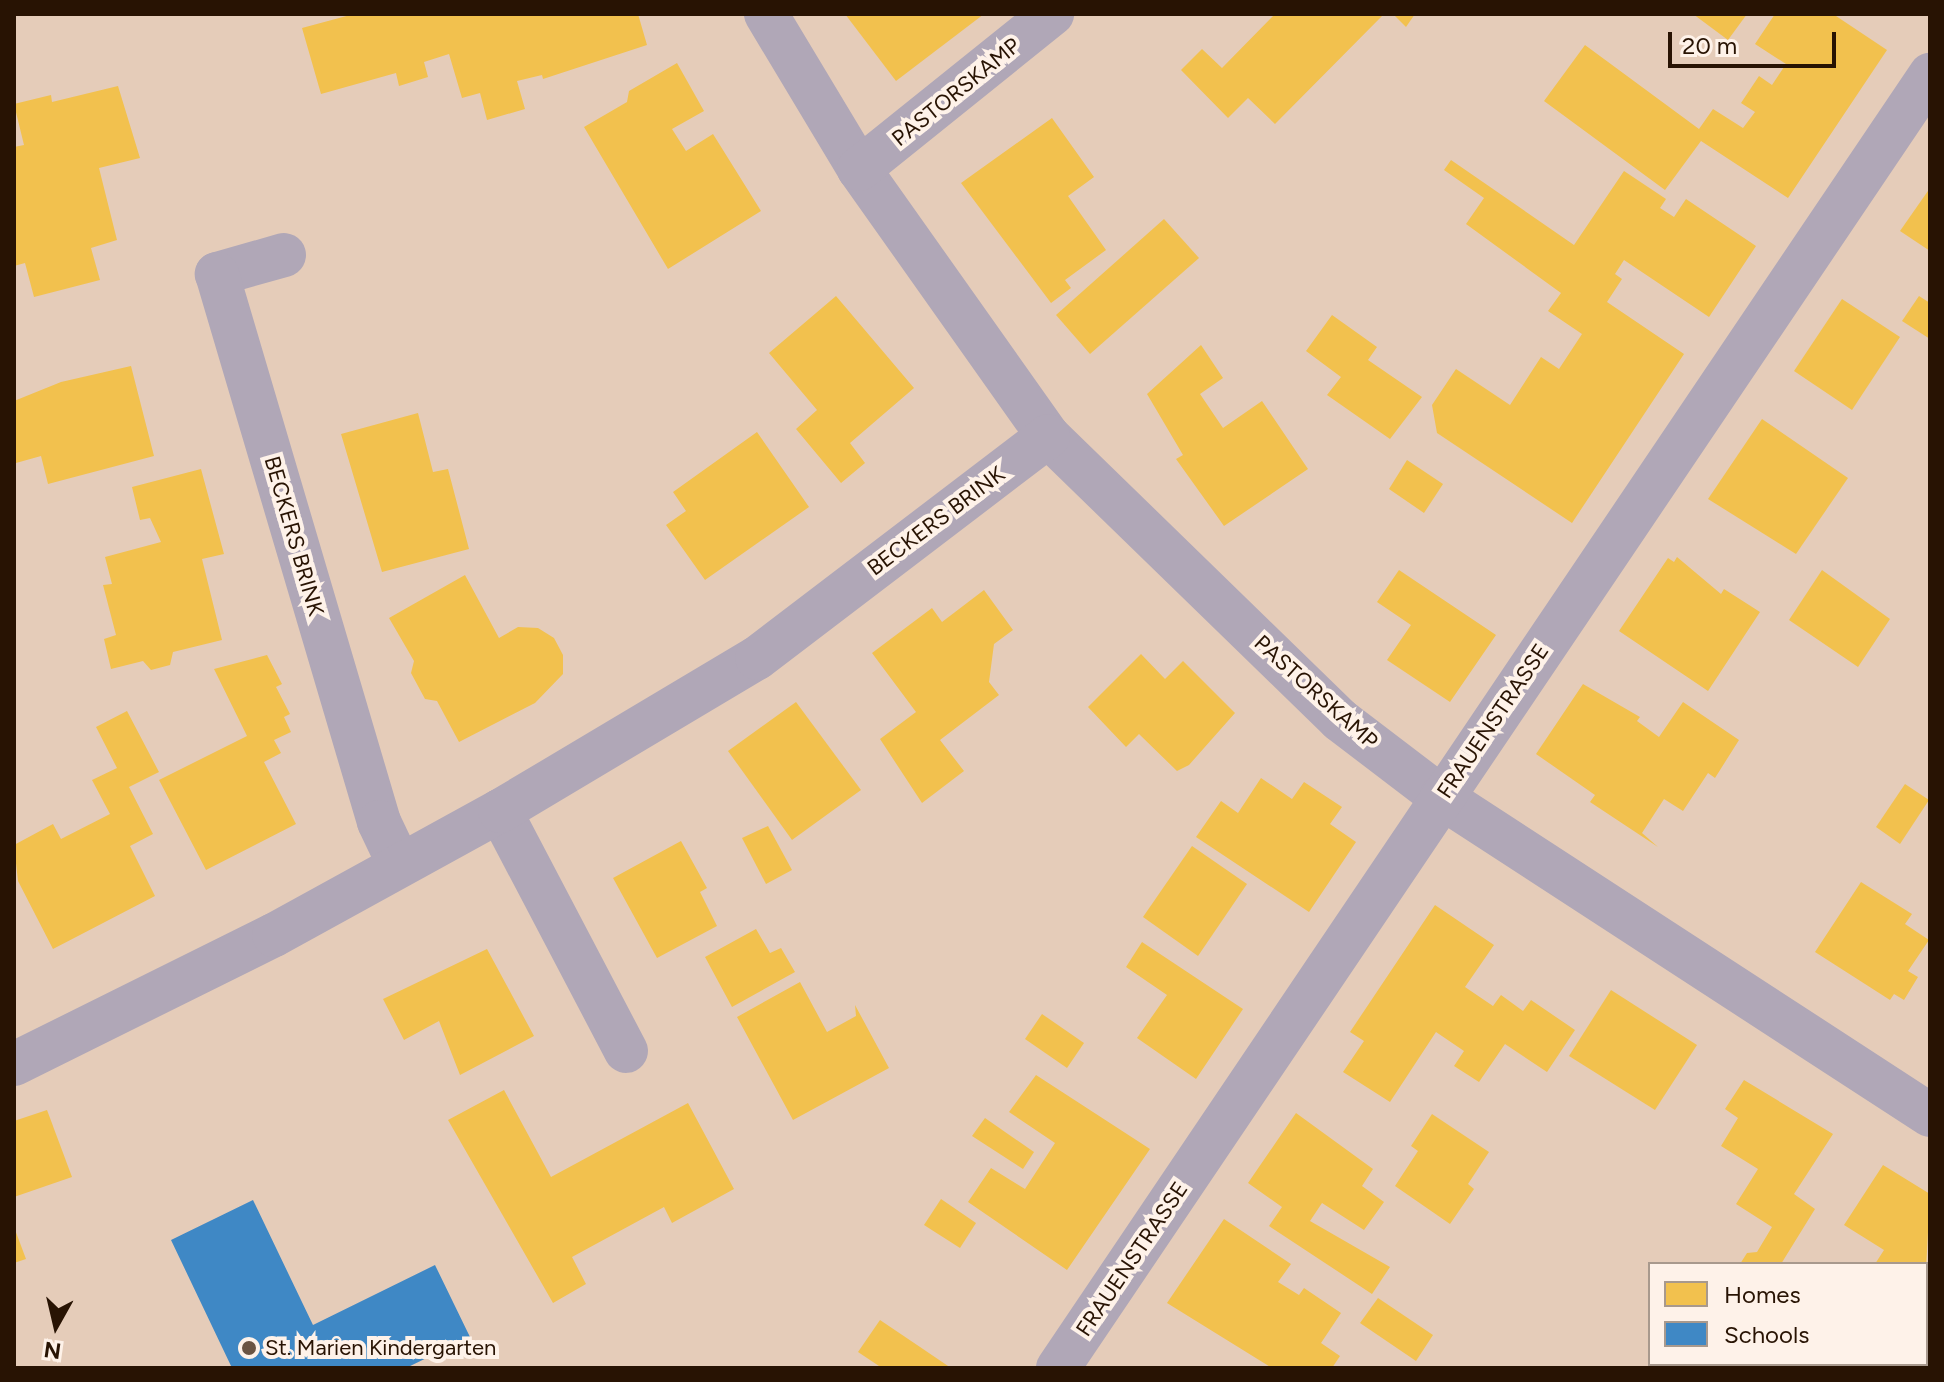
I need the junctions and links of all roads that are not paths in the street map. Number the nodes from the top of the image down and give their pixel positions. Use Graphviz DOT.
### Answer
graph roads {
  1 [pos="766,14"];
  2 [pos="1052,14"];
  3 [pos="1930,75"];
  4 [pos="859,169"];
  5 [pos="284,255"];
  6 [pos="1048,436"];
  7 [pos="1441,797"];
  8 [pos="500,811"];
  9 [pos="398,862"];
  10 [pos="626,1051"];
  11 [pos="14,1064"];
  12 [pos="1930,1115"];
  13 [pos="1058,1368"];
  1 -- 4 [label="street, PASTORSKAMP"];
  2 -- 4 [label="street, PASTORSKAMP"];
  3 -- 7 [label="street, FRAUENSTRASSE"];
  4 -- 6 [label="street, PASTORSKAMP"];
  5 -- 9 [label="street, BECKERS BRINK"];
  6 -- 7 [label="street, PASTORSKAMP"];
  6 -- 8 [label="street, BECKERS BRINK"];
  7 -- 12 [label="street, PASTORSKAMP"];
  7 -- 13 [label="street, FRAUENSTRASSE"];
  8 -- 9 [label="street, BECKERS BRINK"];
  8 -- 10 [label="street"];
  9 -- 11 [label="street, BECKERS BRINK"];
}
